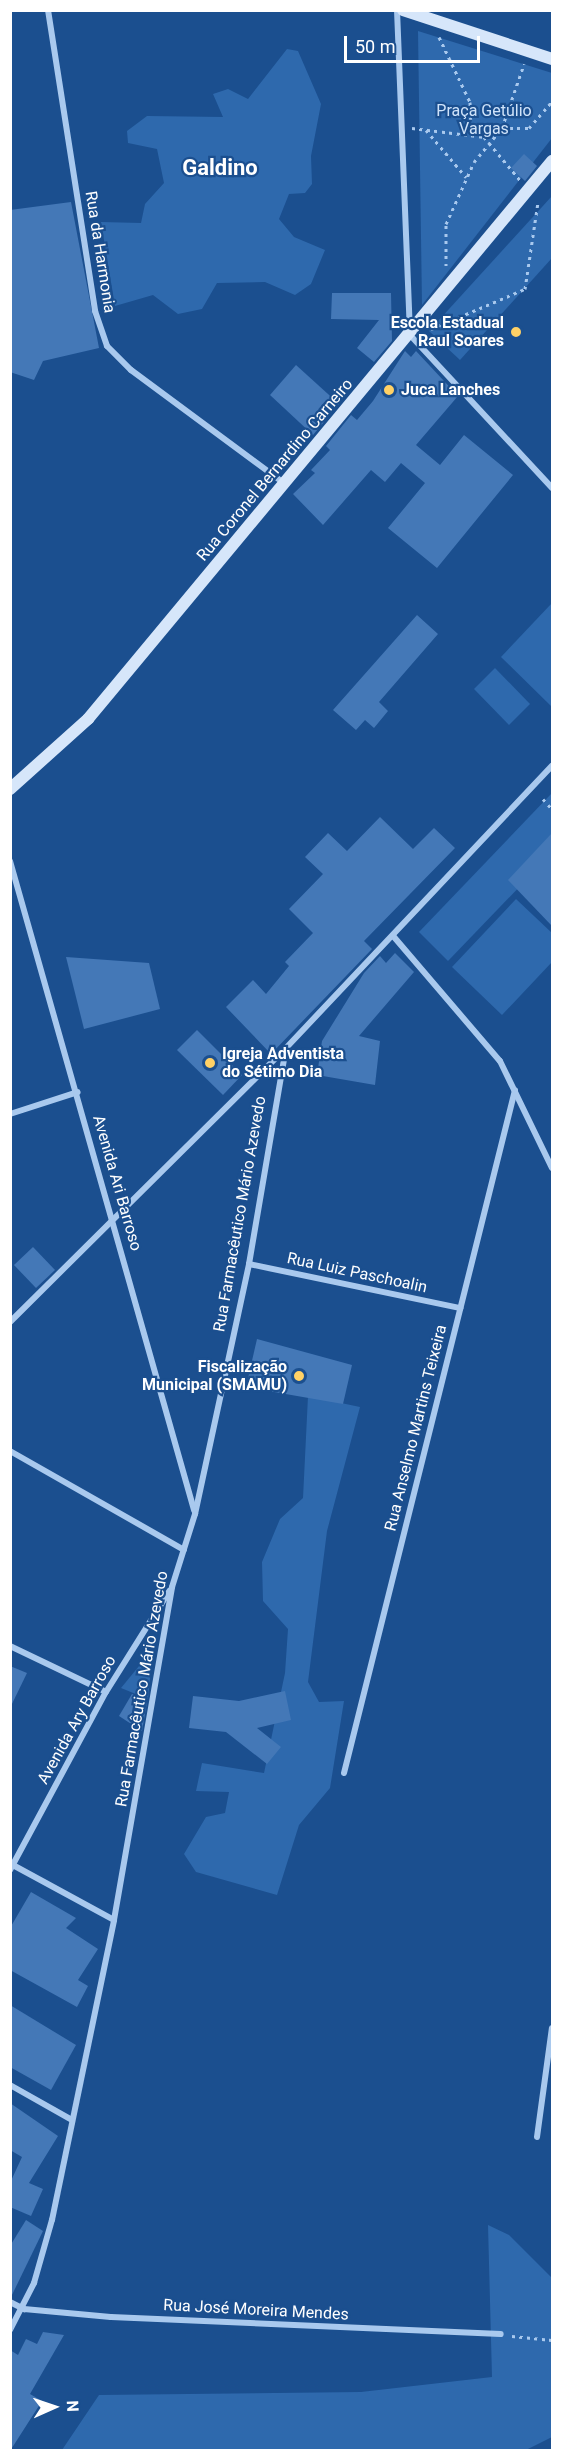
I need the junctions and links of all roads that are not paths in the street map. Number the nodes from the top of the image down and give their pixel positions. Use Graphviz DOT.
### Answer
graph roads {
  1 [pos="48,10"];
  2 [pos="397,10"];
  3 [pos="403,10"];
  4 [pos="552,58"];
  5 [pos="552,161"];
  6 [pos="412,334"];
  7 [pos="285,484"];
  8 [pos="552,488"];
  9 [pos="552,766"];
  10 [pos="10,789"];
  11 [pos="10,861"];
  12 [pos="394,937"];
  13 [pos="286,1048"];
  14 [pos="515,1090"];
  15 [pos="78,1092"];
  16 [pos="10,1114"];
  17 [pos="552,1168"];
  18 [pos="112,1217"];
  19 [pos="249,1264"];
  20 [pos="460,1308"];
  21 [pos="10,1322"];
  22 [pos="10,1451"];
  23 [pos="195,1514"];
  24 [pos="184,1550"];
  25 [pos="172,1587"];
  26 [pos="10,1646"];
  27 [pos="106,1692"];
  28 [pos="344,1773"];
  29 [pos="11,1866"];
  30 [pos="114,1920"];
  31 [pos="552,2028"];
  32 [pos="10,2085"];
  33 [pos="70,2119"];
  34 [pos="537,2137"];
  35 [pos="10,2302"];
  36 [pos="24,2308"];
  37 [pos="10,2330"];
  38 [pos="501,2334"];
  1 -- 7 [label="street, Rua da Harmonia"];
  2 -- 6 [label="street"];
  3 -- 4 [label="main road"];
  5 -- 6 [label="main road, Rua Coronel Bernardino Carneiro"];
  6 -- 7 [label="main road, Rua Coronel Bernardino Carneiro"];
  6 -- 8 [label="street"];
  7 -- 10 [label="main road, Rua Coronel Bernardino Carneiro"];
  9 -- 12 [label="street"];
  11 -- 15 [label="street, Avenida Ari Barroso"];
  12 -- 13 [label="street"];
  12 -- 14 [label="street"];
  13 -- 18 [label="street"];
  13 -- 19 [label="street, Rua Farmacêutico Mário Azevedo"];
  14 -- 17 [label="street"];
  14 -- 20 [label="street, Rua Anselmo Martins Teixeira"];
  15 -- 16 [label="street"];
  15 -- 18 [label="street, Avenida Ari Barroso"];
  18 -- 21 [label="street"];
  18 -- 23 [label="street, Avenida Ari Barroso"];
  19 -- 20 [label="street, Rua Luiz Paschoalin"];
  19 -- 23 [label="street, Rua Farmacêutico Mário Azevedo"];
  20 -- 28 [label="street, Rua Anselmo Martins Teixeira"];
  22 -- 24 [label="street"];
  23 -- 24 [label="street, Rua Farmacêutico Mário Azevedo"];
  24 -- 25 [label="street, Rua Farmacêutico Mário Azevedo"];
  25 -- 27 [label="street, Avenida Ary Barroso"];
  25 -- 30 [label="street, Rua Farmacêutico Mário Azevedo"];
  26 -- 27 [label="street"];
  27 -- 29 [label="street, Avenida Ary Barroso"];
  29 -- 30 [label="street"];
  30 -- 33 [label="street, Rua Farmacêutico Mário Azevedo"];
  31 -- 34 [label="street"];
  32 -- 33 [label="street"];
  33 -- 36 [label="street, Rua Farmacêutico Mário Azevedo"];
  35 -- 36 [label="street, Rua José Moreira Mendes"];
  36 -- 37 [label="street, Rua Farmacêutico Mário Azevedo"];
  36 -- 38 [label="street, Rua José Moreira Mendes"];
}
